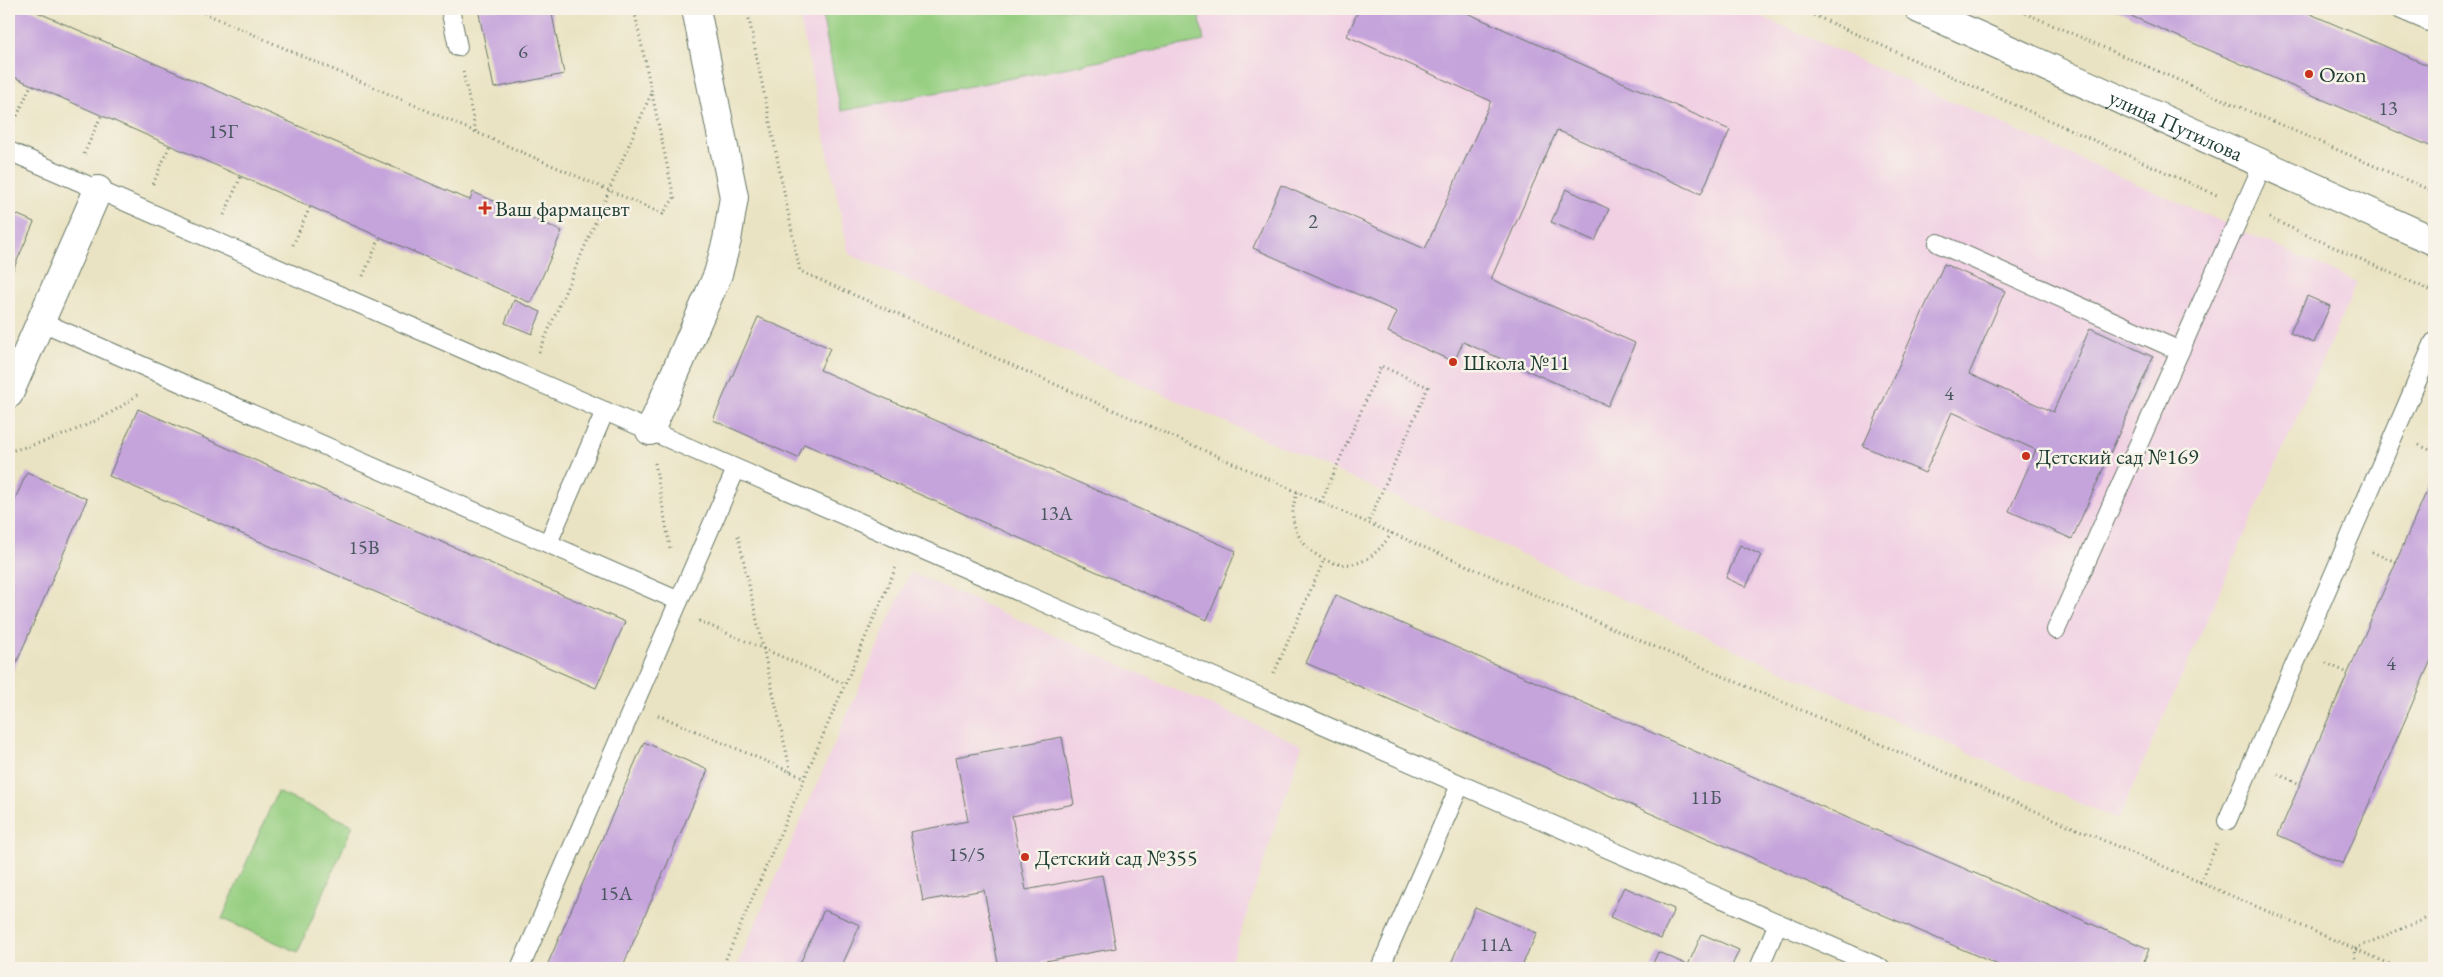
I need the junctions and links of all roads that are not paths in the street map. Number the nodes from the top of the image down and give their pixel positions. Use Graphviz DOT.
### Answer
graph roads {
  1 [pos="450,9"];
  2 [pos="696,9"];
  3 [pos="1919,9"];
  4 [pos="2399,9"];
  5 [pos="2434,24"];
  6 [pos="458,47"];
  7 [pos="9,151"];
  8 [pos="2263,164"];
  9 [pos="98,190"];
  10 [pos="2434,241"];
  11 [pos="1938,243"];
  12 [pos="40,321"];
  13 [pos="2434,342"];
  14 [pos="2180,351"];
  15 [pos="9,394"];
  16 [pos="605,411"];
  17 [pos="650,431"];
  18 [pos="736,469"];
  19 [pos="548,543"];
  20 [pos="677,606"];
  21 [pos="2056,630"];
  22 [pos="1460,785"];
  23 [pos="2227,821"];
  24 [pos="1778,923"];
  25 [pos="520,968"];
  26 [pos="1380,968"];
  27 [pos="1759,968"];
  28 [pos="1881,968"];
  1 -- 6 [label="lane"];
  2 -- 17 [label="street"];
  3 -- 8 [label="street, улица Путилова"];
  4 -- 5 [label="lane"];
  7 -- 9 [label="lane"];
  8 -- 10 [label="street, улица Путилова"];
  8 -- 14 [label="lane"];
  9 -- 12 [label="street"];
  9 -- 16 [label="lane"];
  11 -- 14 [label="lane"];
  12 -- 15 [label="street"];
  12 -- 19 [label="lane"];
  13 -- 23 [label="lane"];
  14 -- 21 [label="lane"];
  16 -- 17 [label="lane"];
  16 -- 19 [label="lane"];
  17 -- 18 [label="lane"];
  18 -- 20 [label="lane"];
  18 -- 22 [label="lane"];
  19 -- 20 [label="lane"];
  20 -- 25 [label="lane"];
  22 -- 24 [label="lane"];
  22 -- 26 [label="lane"];
  24 -- 27 [label="lane"];
  24 -- 28 [label="lane"];
}
